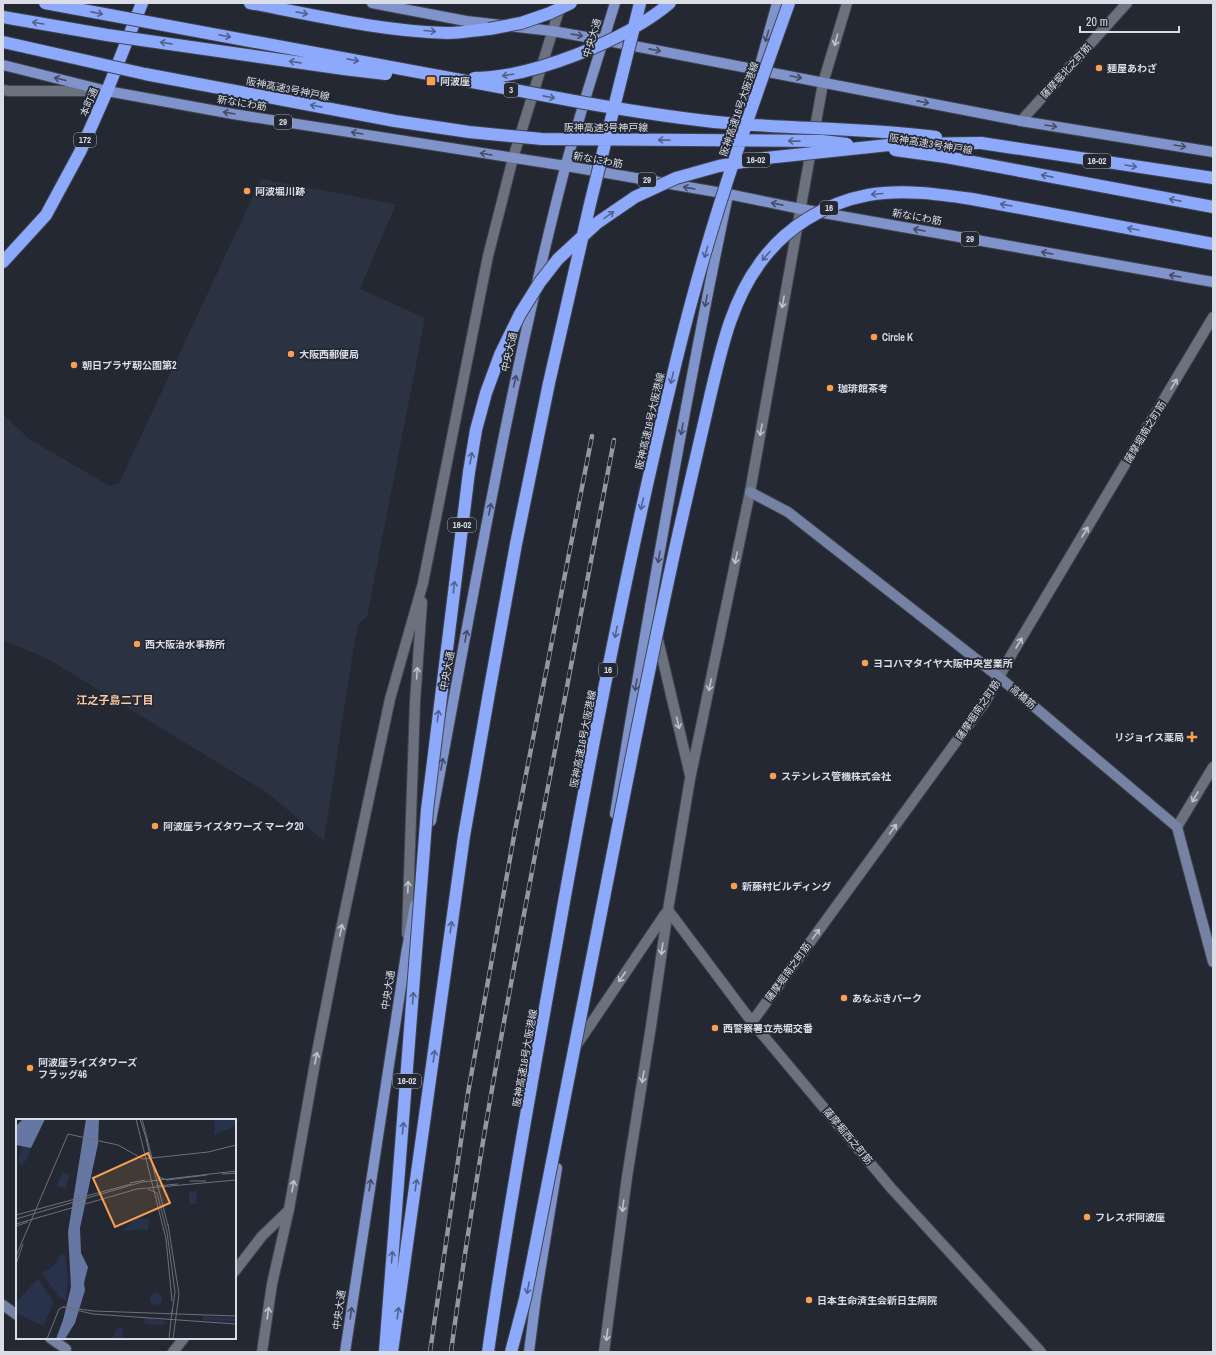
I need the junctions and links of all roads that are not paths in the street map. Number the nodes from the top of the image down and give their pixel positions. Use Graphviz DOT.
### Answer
graph roads {
  1 [pos="45,3"];
  2 [pos="142,3"];
  3 [pos="250,3"];
  4 [pos="372,3"];
  5 [pos="561,3"];
  6 [pos="571,3"];
  7 [pos="615,3"];
  8 [pos="640,3"];
  9 [pos="670,3"];
  10 [pos="777,3"];
  11 [pos="789,3"];
  12 [pos="847,3"];
  13 [pos="1127,3"];
  14 [pos="3,17"];
  15 [pos="552,31"];
  16 [pos="603,40"];
  17 [pos="3,42"];
  18 [pos="3,65"];
  19 [pos="758,69"];
  20 [pos="823,83"];
  21 [pos="3,90"];
  22 [pos="107,91"];
  23 [pos="1021,121"];
  24 [pos="981,143"];
  25 [pos="1213,152"];
  26 [pos="513,158"];
  27 [pos="566,166"];
  28 [pos="1213,178"];
  29 [pos="728,194"];
  30 [pos="1213,208"];
  31 [pos="801,209"];
  32 [pos="1213,244"];
  33 [pos="3,262"];
  34 [pos="1213,282"];
  35 [pos="1213,317"];
  36 [pos="750,492"];
  37 [pos="423,583"];
  38 [pos="650,604"];
  39 [pos="999,677"];
  40 [pos="1213,766"];
  41 [pos="690,779"];
  42 [pos="1177,827"];
  43 [pos="668,910"];
  44 [pos="406,954"];
  45 [pos="1213,962"];
  46 [pos="752,1022"];
  47 [pos="576,1047"];
  48 [pos="289,1209"];
  49 [pos="236,1270"];
  50 [pos="3,1305"];
  51 [pos="16,1314"];
  52 [pos="52,1339"];
  53 [pos="183,1339"];
  54 [pos="68,1350"];
  55 [pos="173,1352"];
  56 [pos="262,1352"];
  57 [pos="345,1352"];
  58 [pos="385,1352"];
  59 [pos="392,1352"];
  60 [pos="488,1352"];
  61 [pos="511,1352"];
  62 [pos="529,1352"];
  63 [pos="604,1352"];
  64 [pos="1041,1352"];
  1 -- 24 [label="highway, 3, one-way, bridge"];
  2 -- 22 [label="highway, 本町通 / 172"];
  3 -- 6 [label="highway, one-way, bridge"];
  4 -- 15 [label="main road"];
  5 -- 15 [label="street"];
  7 -- 16 [label="main road, 中央大通"];
  59 -- 8 [label="highway, one-way, bridge"];
  9 -- 14 [label="highway, 3, one-way, bridge"];
  10 -- 19 [label="main road, one-way"];
  11 -- 60 [label="highway, 阪神高速16号大阪港線 / 16, one-way, bridge"];
  12 -- 20 [label="street, one-way"];
  13 -- 23 [label="street, 薩摩堀北之町筋"];
  15 -- 16 [label="main road, one-way"];
  15 -- 26 [label="street"];
  16 -- 19 [label="main road, one-way"];
  16 -- 27 [label="main road, 中央大通"];
  30 -- 17 [label="highway, 阪神高速3号神戸線, one-way, bridge"];
  22 -- 18 [label="main road, 新なにわ筋 / 29, one-way"];
  19 -- 20 [label="main road, one-way"];
  19 -- 29 [label="main road"];
  20 -- 23 [label="main road, one-way"];
  20 -- 31 [label="street"];
  21 -- 22 [label="street"];
  26 -- 22 [label="main road, 新なにわ筋 / 29, one-way"];
  22 -- 33 [label="highway, 本町通 / 172"];
  23 -- 25 [label="main road, one-way"];
  24 -- 28 [label="highway, 16-02, one-way"];
  58 -- 24 [label="highway, 16-02, one-way, bridge"];
  26 -- 27 [label="main road, 新なにわ筋 / 29"];
  26 -- 37 [label="street"];
  29 -- 27 [label="main road, 新なにわ筋 / 29, one-way"];
  44 -- 27 [label="main road, 中央大通, one-way"];
  31 -- 29 [label="main road, 新なにわ筋 / 29, one-way"];
  29 -- 38 [label="main road, one-way"];
  34 -- 31 [label="main road, 新なにわ筋 / 29, one-way"];
  31 -- 36 [label="street, one-way"];
  32 -- 61 [label="highway, 16, one-way, bridge"];
  39 -- 35 [label="street, 薩摩堀南之町筋, one-way"];
  36 -- 39 [label="street, 高橋筋"];
  36 -- 41 [label="street, one-way"];
  44 -- 37 [label="street, one-way"];
  48 -- 37 [label="street, one-way"];
  38 -- 41 [label="street, one-way"];
  38 -- 47 [label="main road, one-way"];
  39 -- 42 [label="street, 高橋筋"];
  46 -- 39 [label="street, 薩摩堀南之町筋, one-way"];
  40 -- 42 [label="street, one-way"];
  41 -- 43 [label="street"];
  42 -- 45 [label="street"];
  43 -- 46 [label="street, 薩摩堀西之町筋"];
  43 -- 47 [label="street, one-way"];
  43 -- 63 [label="street, one-way"];
  57 -- 44 [label="main road, 中央大通, one-way"];
  46 -- 64 [label="street, 薩摩堀西之町筋"];
  47 -- 62 [label="main road"];
  48 -- 49 [label="street"];
  56 -- 48 [label="street, one-way"];
  50 -- 51 [label="street"];
  52 -- 54 [label="street"];
  53 -- 55 [label="street"];
}
